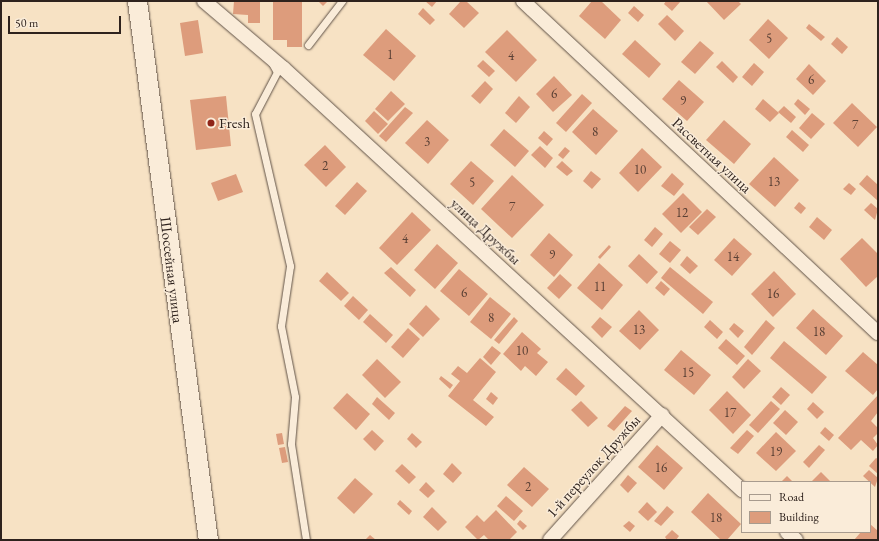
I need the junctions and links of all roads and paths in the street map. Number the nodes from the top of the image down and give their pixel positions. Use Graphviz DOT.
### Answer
graph roads {
  1 [pos="137,1"];
  2 [pos="204,1"];
  3 [pos="342,1"];
  4 [pos="523,1"];
  5 [pos="308,44"];
  6 [pos="267,53"];
  7 [pos="878,333"];
  8 [pos="662,415"];
  9 [pos="741,489"];
  10 [pos="208,540"];
  11 [pos="306,540"];
  12 [pos="550,540"];
  1 -- 10 [label="main road, Шоссейная улица"];
  2 -- 6 [label="street, улица Дружбы"];
  3 -- 5 [label="lane"];
  4 -- 7 [label="street, Рассветная улица"];
  6 -- 8 [label="street, улица Дружбы"];
  6 -- 11 [label="lane"];
  8 -- 9 [label="street, улица Дружбы"];
  8 -- 12 [label="street, 1-й переулок Дружбы"];
}
